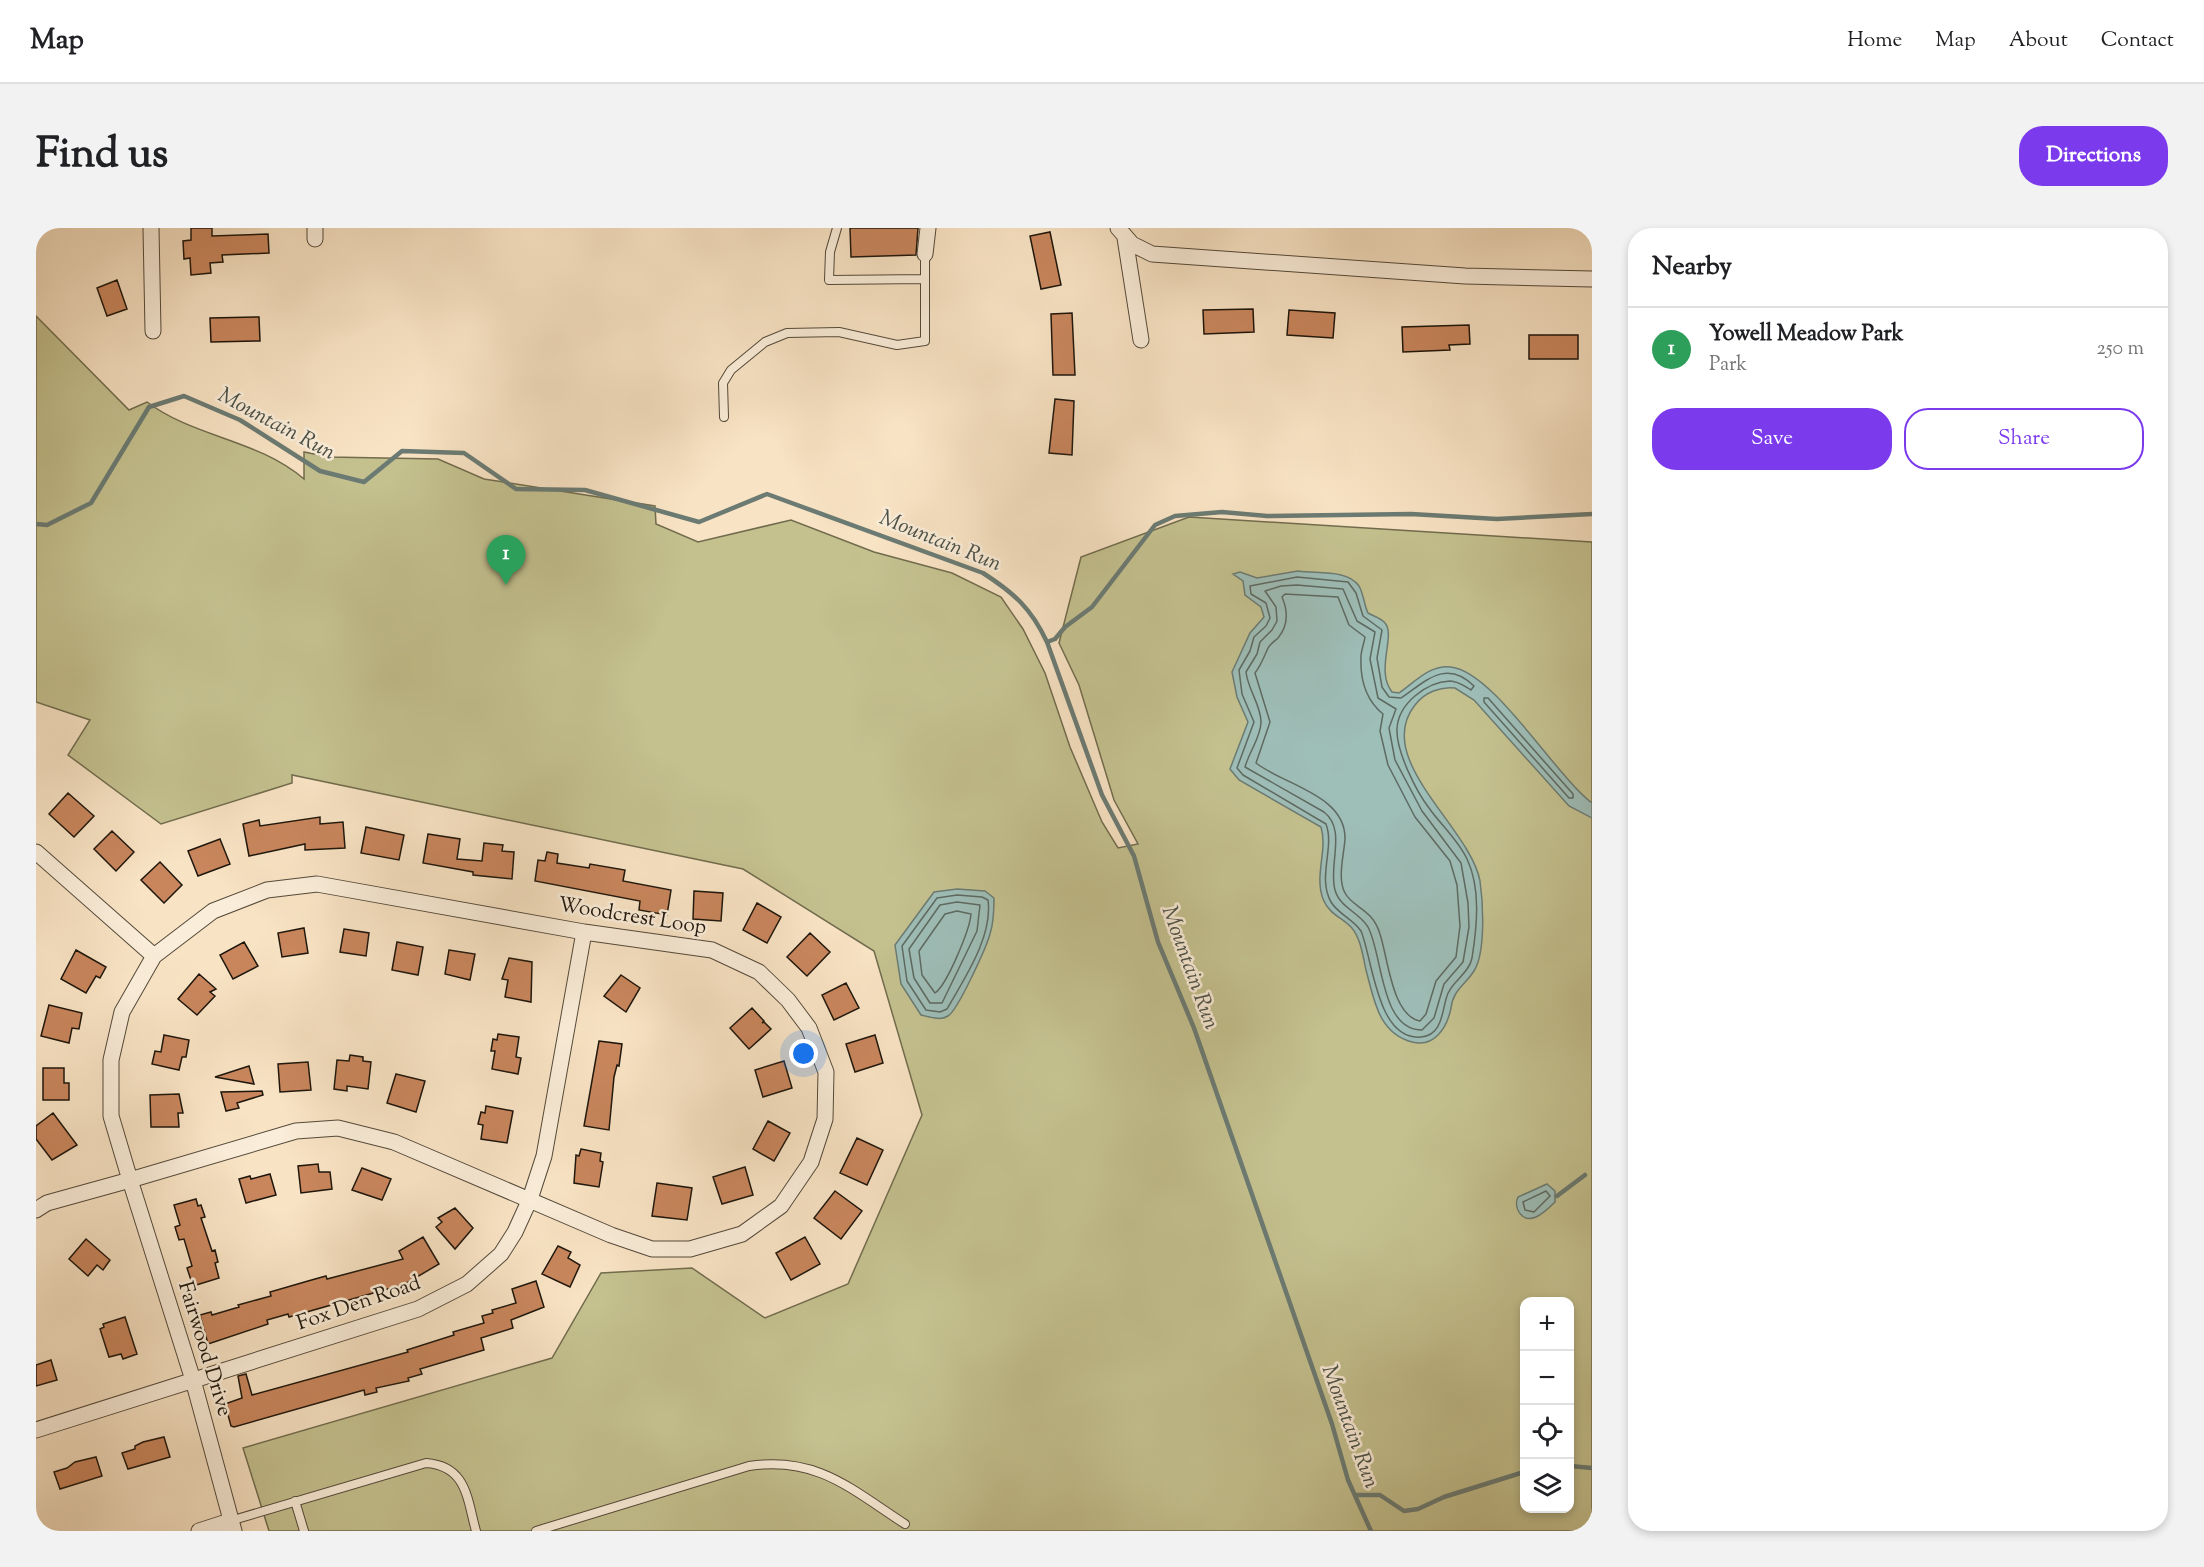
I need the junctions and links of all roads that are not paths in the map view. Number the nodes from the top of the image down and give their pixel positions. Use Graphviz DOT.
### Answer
graph roads {
  1 [pos="151,228"];
  2 [pos="837,228"];
  3 [pos="928,228"];
  4 [pos="1121,233"];
  5 [pos="925,255"];
  6 [pos="925,279"];
  7 [pos="1592,279"];
  8 [pos="153,331"];
  9 [pos="1141,340"];
  10 [pos="724,417"];
  11 [pos="36,852"];
  12 [pos="584,932"];
  13 [pos="154,956"];
  14 [pos="130,1180"];
  15 [pos="530,1199"];
  16 [pos="36,1210"];
  17 [pos="193,1380"];
  18 [pos="36,1430"];
  19 [pos="295,1501"];
  20 [pos="905,1524"];
  21 [pos="232,1526"];
  22 [pos="199,1531"];
  23 [pos="304,1531"];
  24 [pos="476,1531"];
  25 [pos="536,1531"];
  1 -- 8 [label="street"];
  2 -- 6 [label="lane"];
  3 -- 5 [label="street"];
  4 -- 7 [label="street"];
  4 -- 9 [label="street"];
  5 -- 6 [label="lane"];
  6 -- 10 [label="lane"];
  11 -- 13 [label="street"];
  12 -- 13 [label="street, Woodcrest Loop"];
  12 -- 15 [label="street, Fox Den Road"];
  12 -- 15 [label="street, Woodcrest Loop"];
  13 -- 14 [label="street, Woodcrest Loop"];
  14 -- 15 [label="street, Woodcrest Loop"];
  14 -- 16 [label="street"];
  14 -- 17 [label="street, Fairwood Drive"];
  15 -- 17 [label="street, Fox Den Road"];
  17 -- 18 [label="street, Fox Den Road"];
  17 -- 21 [label="street, Fairwood Drive"];
  19 -- 21 [label="lane"];
  19 -- 23 [label="lane"];
  19 -- 24 [label="lane"];
  20 -- 25 [label="lane"];
  21 -- 22 [label="street"];
}
